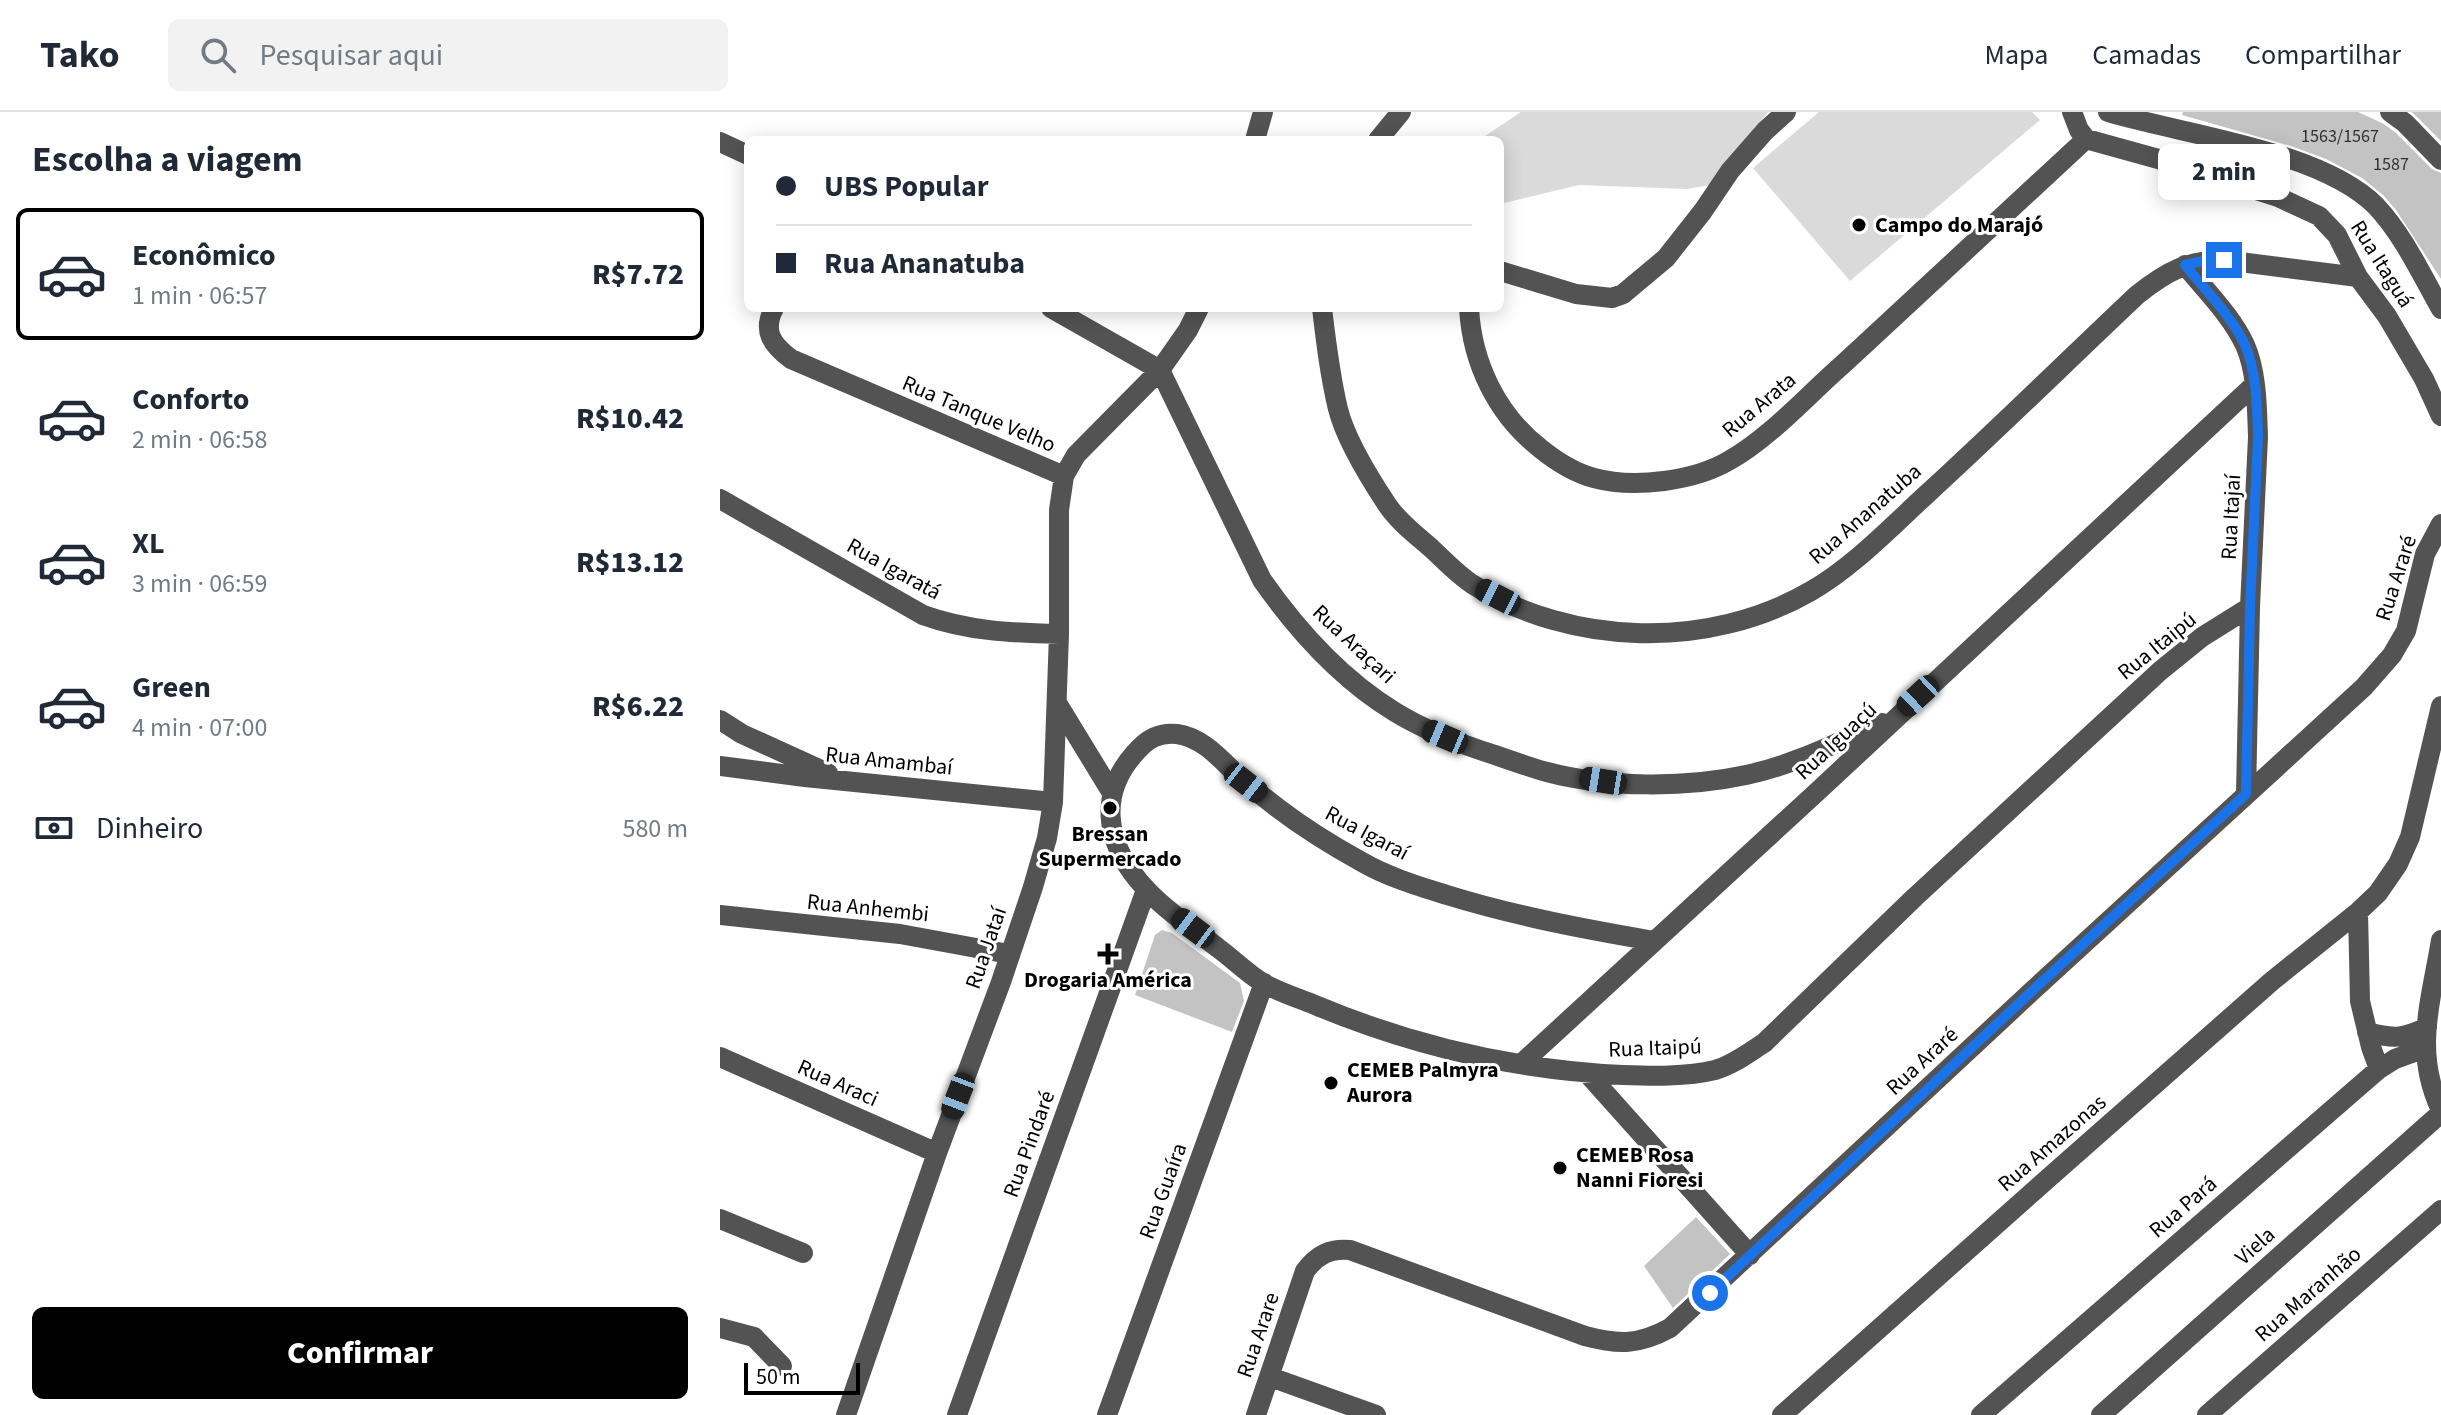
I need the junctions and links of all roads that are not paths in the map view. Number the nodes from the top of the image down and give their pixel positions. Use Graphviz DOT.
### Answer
graph roads {
  1 [pos="1263,112"];
  2 [pos="1401,112"];
  3 [pos="1786,112"];
  4 [pos="2072,112"];
  5 [pos="2108,112"];
  6 [pos="2390,112"];
  7 [pos="1256,136"];
  8 [pos="1381,136"];
  9 [pos="2086,139"];
  10 [pos="720,142"];
  11 [pos="744,153"];
  12 [pos="2441,160"];
  13 [pos="2185,265"];
  14 [pos="1504,272"];
  15 [pos="2358,277"];
  16 [pos="2441,309"];
  17 [pos="772,312"];
  18 [pos="1058,312"];
  19 [pos="1197,312"];
  20 [pos="1323,312"];
  21 [pos="1470,312"];
  22 [pos="1160,370"];
  23 [pos="2254,385"];
  24 [pos="2441,416"];
  25 [pos="1064,476"];
  26 [pos="720,499"];
  27 [pos="2440,532"];
  28 [pos="2250,607"];
  29 [pos="1059,634"];
  30 [pos="1057,703"];
  31 [pos="2441,706"];
  32 [pos="1896,717"];
  33 [pos="720,720"];
  34 [pos="742,734"];
  35 [pos="1791,762"];
  36 [pos="726,766"];
  37 [pos="842,780"];
  38 [pos="1818,791"];
  39 [pos="1112,793"];
  40 [pos="2246,794"];
  41 [pos="1053,802"];
  42 [pos="1146,890"];
  43 [pos="2358,912"];
  44 [pos="720,915"];
  45 [pos="2441,940"];
  46 [pos="1654,941"];
  47 [pos="1009,954"];
  48 [pos="1264,983"];
  49 [pos="2427,1027"];
  50 [pos="2367,1032"];
  51 [pos="2425,1048"];
  52 [pos="720,1057"];
  53 [pos="1521,1064"];
  54 [pos="2379,1069"];
  55 [pos="1587,1073"];
  56 [pos="2441,1112"];
  57 [pos="937,1153"];
  58 [pos="2441,1210"];
  59 [pos="720,1219"];
  60 [pos="803,1253"];
  61 [pos="1750,1255"];
  62 [pos="1305,1271"];
  63 [pos="720,1328"];
  64 [pos="782,1366"];
  65 [pos="1270,1377"];
  66 [pos="846,1415"];
  67 [pos="957,1415"];
  68 [pos="1107,1415"];
  69 [pos="1256,1415"];
  70 [pos="1376,1415"];
  71 [pos="1782,1415"];
  72 [pos="1981,1415"];
  73 [pos="2101,1415"];
  74 [pos="2207,1415"];
  1 -- 7 [label="street"];
  2 -- 8 [label="street"];
  3 -- 14 [label="street"];
  4 -- 9 [label="street"];
  5 -- 16 [label="street"];
  6 -- 12 [label="street"];
  9 -- 15 [label="street, Rua Itaguá"];
  9 -- 21 [label="street, Rua Arata"];
  10 -- 11 [label="street"];
  13 -- 15 [label="street, Rua Ananatuba"];
  13 -- 20 [label="street, Rua Ananatuba"];
  13 -- 23 [label="street, Rua Itajaí"];
  15 -- 24 [label="street, Rua Itaguá"];
  17 -- 25 [label="street, Rua Tanque Velho"];
  18 -- 22 [label="street"];
  19 -- 22 [label="street, Rua Tanque Velho"];
  22 -- 25 [label="street, Rua Tanque Velho"];
  22 -- 35 [label="street, Rua Araçari"];
  23 -- 28 [label="street, Rua Itajaí"];
  23 -- 32 [label="street, Rua Iguaçú"];
  25 -- 29 [label="street, Rua Jataí"];
  26 -- 29 [label="street, Rua Igaratá"];
  27 -- 40 [label="street, Rua Araré"];
  28 -- 40 [label="street, Rua Itajaí"];
  28 -- 55 [label="street, Rua Itaipú"];
  29 -- 30 [label="street, Rua Jataí"];
  30 -- 39 [label="street"];
  30 -- 41 [label="street, Rua Jataí"];
  31 -- 43 [label="street, Rua Amazonas"];
  32 -- 35 [label="street, Rua Araçari"];
  32 -- 38 [label="street, Rua Iguaçú"];
  33 -- 34 [label="street"];
  34 -- 36 [label="street"];
  34 -- 37 [label="street"];
  35 -- 38 [label="street"];
  36 -- 37 [label="street, Rua Amambaí"];
  37 -- 41 [label="street, Rua Amambaí"];
  38 -- 46 [label="street, Rua Iguaçú"];
  39 -- 42 [label="street, Rua Itaipú"];
  39 -- 46 [label="street, Rua Igaraí"];
  40 -- 61 [label="street, Rua Araré"];
  41 -- 47 [label="street, Rua Jataí"];
  42 -- 48 [label="street, Rua Itaipú"];
  42 -- 67 [label="street, Rua Pindaré"];
  43 -- 50 [label="street"];
  43 -- 71 [label="street, Rua Amazonas"];
  44 -- 47 [label="street, Rua Anhembi"];
  45 -- 49 [label="street"];
  46 -- 53 [label="street, Rua Iguaçú"];
  47 -- 57 [label="street, Rua Jataí"];
  48 -- 53 [label="street, Rua Itaipú"];
  48 -- 68 [label="street, Rua Guaíra"];
  49 -- 50 [label="street"];
  49 -- 51 [label="street"];
  50 -- 54 [label="street"];
  51 -- 54 [label="street, Rua Pará"];
  51 -- 56 [label="street"];
  52 -- 57 [label="street, Rua Araci"];
  53 -- 55 [label="street, Rua Itaipú"];
  54 -- 72 [label="street, Rua Pará"];
  55 -- 61 [label="street"];
  56 -- 73 [label="street, Viela"];
  57 -- 66 [label="street, Rua Jataí"];
  58 -- 74 [label="street, Rua Maranhão"];
  59 -- 60 [label="street"];
  61 -- 62 [label="street, Rua Araré"];
  62 -- 65 [label="street, Rua Arare"];
  63 -- 64 [label="street"];
  65 -- 69 [label="street, Rua Arare"];
  65 -- 70 [label="street"];
}
